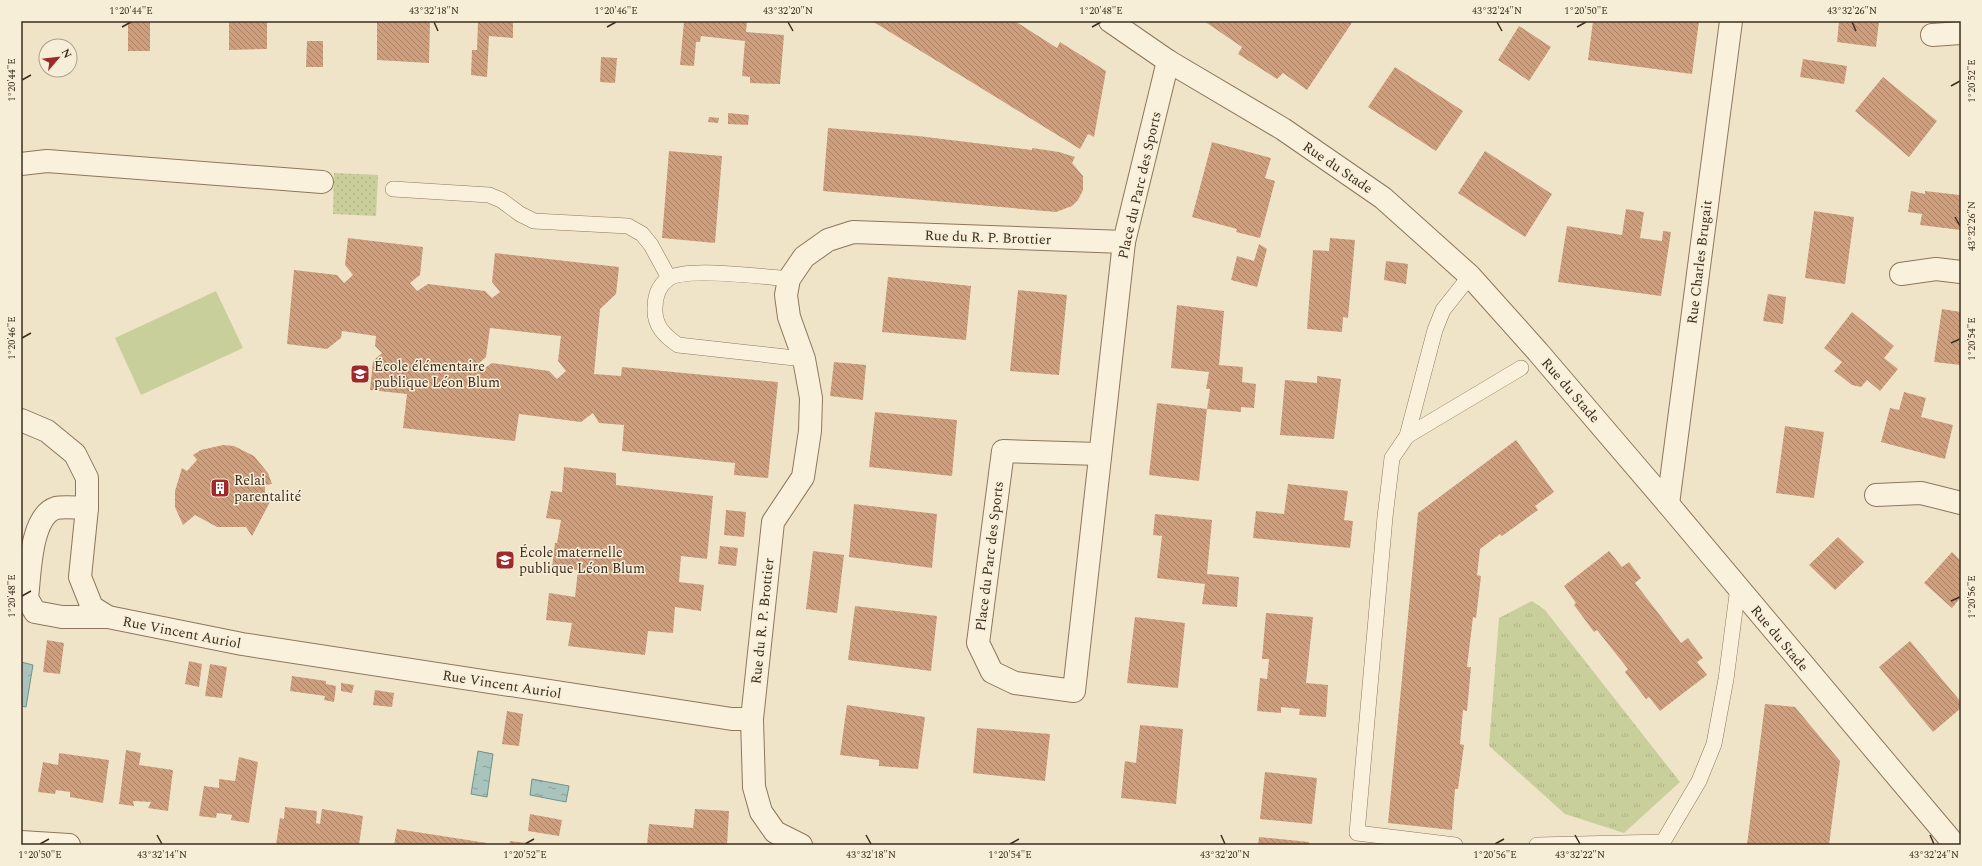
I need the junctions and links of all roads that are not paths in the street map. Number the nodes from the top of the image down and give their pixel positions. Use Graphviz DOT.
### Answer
graph roads {
  1 [pos="1110,21"];
  2 [pos="1731,21"];
  3 [pos="1961,33"];
  4 [pos="1932,35"];
  5 [pos="1168,61"];
  6 [pos="21,164"];
  7 [pos="322,182"];
  8 [pos="393,190"];
  9 [pos="1124,242"];
  10 [pos="1961,272"];
  11 [pos="1901,274"];
  12 [pos="1470,276"];
  13 [pos="668,278"];
  14 [pos="789,279"];
  15 [pos="804,359"];
  16 [pos="1521,368"];
  17 [pos="21,420"];
  18 [pos="1407,436"];
  19 [pos="1099,454"];
  20 [pos="1876,495"];
  21 [pos="1668,504"];
  22 [pos="1961,504"];
  23 [pos="87,508"];
  24 [pos="1738,587"];
  25 [pos="108,617"];
  26 [pos="752,720"];
  27 [pos="21,842"];
  28 [pos="69,845"];
  29 [pos="801,845"];
  30 [pos="1455,845"];
  31 [pos="1537,845"];
  32 [pos="1955,845"];
  1 -- 5 [label="street, Rue du Stade"];
  2 -- 21 [label="street, Rue Charles Brugait"];
  3 -- 4 [label="street"];
  5 -- 9 [label="street, Place du Parc des Sports"];
  5 -- 12 [label="street, Rue du Stade"];
  6 -- 7 [label="street"];
  8 -- 13 [label="lane"];
  9 -- 14 [label="street, Rue du R. P. Brottier"];
  9 -- 19 [label="street, Place du Parc des Sports"];
  10 -- 11 [label="street"];
  12 -- 18 [label="lane"];
  12 -- 21 [label="street, Rue du Stade"];
  13 -- 14 [label="lane"];
  13 -- 15 [label="lane"];
  14 -- 15 [label="street"];
  15 -- 26 [label="street, Rue du R. P. Brottier"];
  16 -- 18 [label="lane"];
  17 -- 23 [label="street, Rue Vincent Auriol"];
  18 -- 30 [label="lane"];
  19 -- 19 [label="street, Place du Parc des Sports"];
  20 -- 22 [label="street"];
  21 -- 24 [label="street, Rue du Stade"];
  23 -- 25 [label="street, Rue Vincent Auriol"];
  23 -- 25 [label="street, Rue Vincent Auriol"];
  24 -- 31 [label="lane"];
  24 -- 32 [label="street, Rue du Stade"];
  25 -- 26 [label="street, Rue Vincent Auriol"];
  26 -- 29 [label="street"];
  27 -- 28 [label="street"];
}
